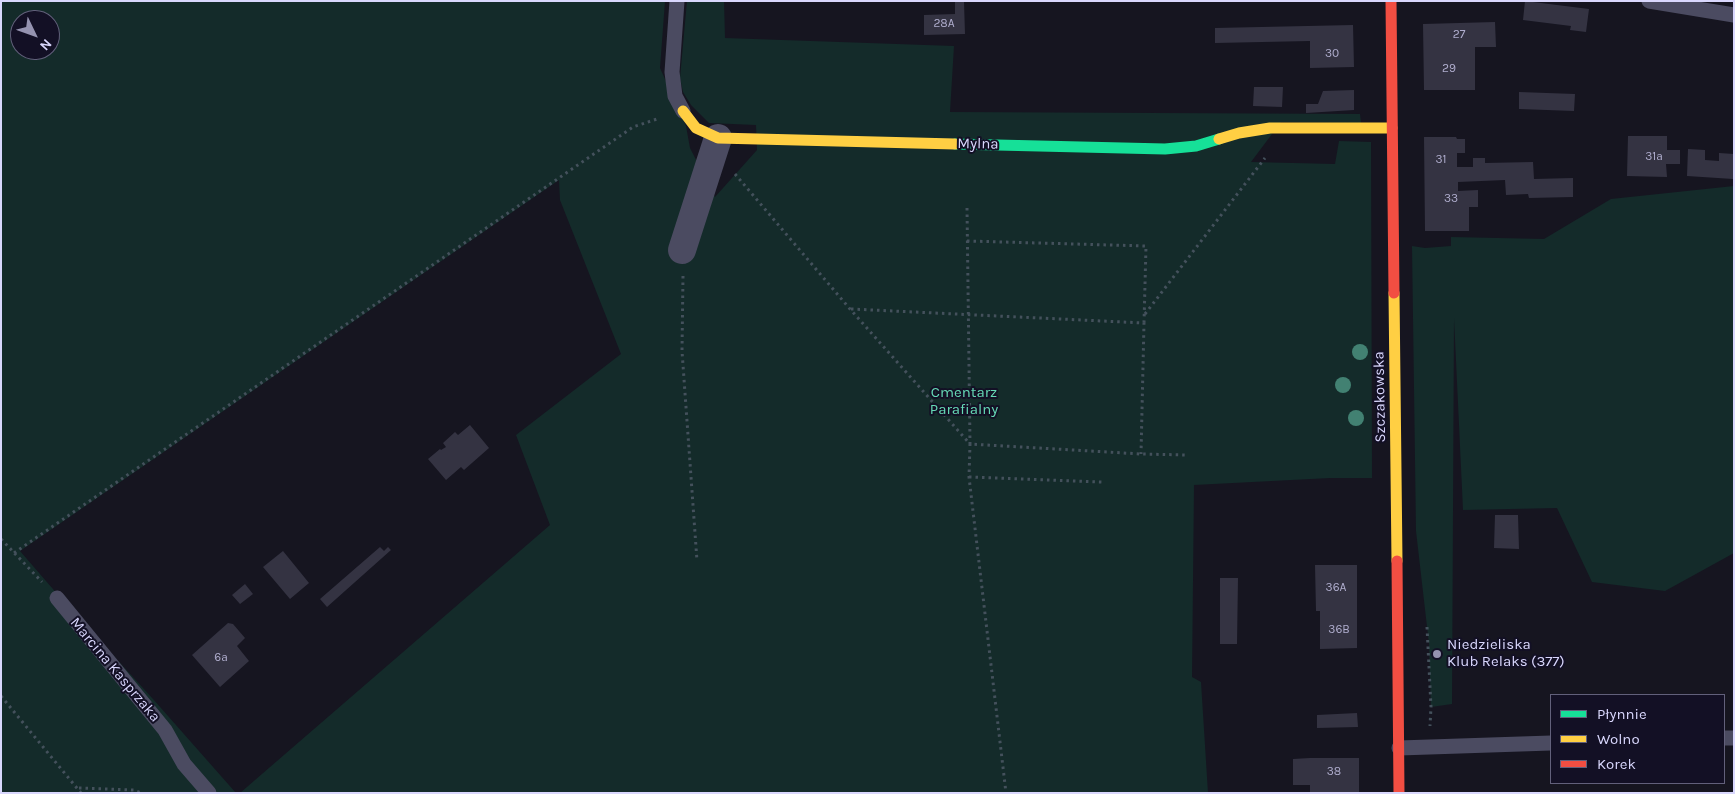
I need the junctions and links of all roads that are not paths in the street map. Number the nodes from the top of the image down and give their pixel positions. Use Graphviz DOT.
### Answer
graph roads {
  1 [pos="677,1"];
  2 [pos="1391,1"];
  3 [pos="1649,1"];
  4 [pos="1734,14"];
  5 [pos="683,111"];
  6 [pos="1392,128"];
  7 [pos="718,138"];
  8 [pos="682,250"];
  9 [pos="57,598"];
  10 [pos="1550,743"];
  11 [pos="1399,748"];
  12 [pos="209,793"];
  13 [pos="1399,793"];
  1 -- 5 [label="lane, Mylna"];
  2 -- 6 [label="street, Szczakowska"];
  3 -- 4 [label="lane"];
  5 -- 7 [label="street, Mylna"];
  6 -- 7 [label="street, Mylna"];
  6 -- 11 [label="street, Szczakowska"];
  7 -- 8 [label="street"];
  9 -- 12 [label="lane, Marcina Kasprzaka"];
  10 -- 11 [label="lane"];
  11 -- 13 [label="street, Szczakowska"];
}
